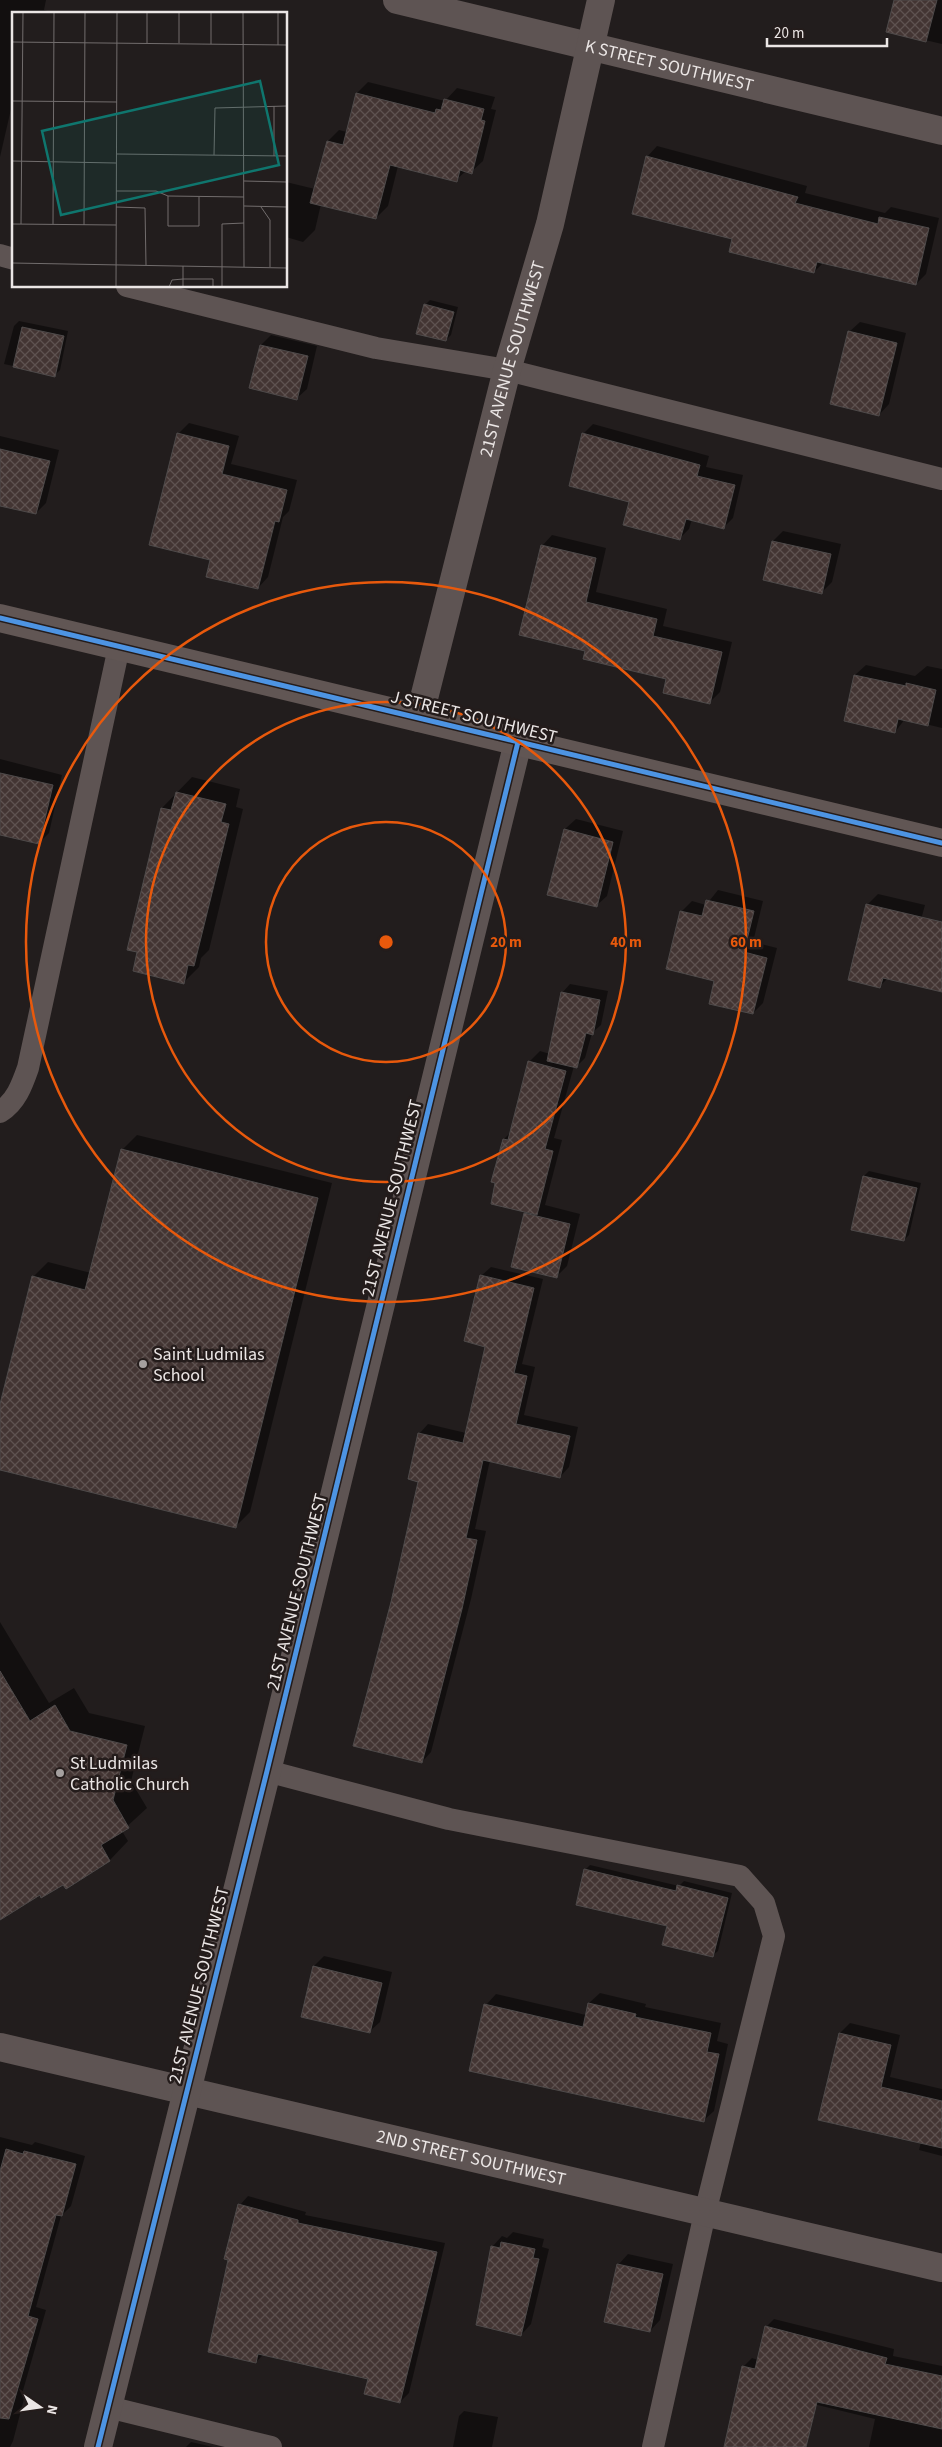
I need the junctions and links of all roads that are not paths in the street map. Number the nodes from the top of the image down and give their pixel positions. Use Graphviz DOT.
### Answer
graph roads {
  1 [pos="396,0"];
  2 [pos="601,0"];
  3 [pos="590,45"];
  4 [pos="942,131"];
  5 [pos="135,288"];
  6 [pos="507,370"];
  7 [pos="942,478"];
  8 [pos="0,618"];
  9 [pos="119,647"];
  10 [pos="419,718"];
  11 [pos="518,742"];
  12 [pos="942,843"];
  13 [pos="0,1112"];
  14 [pos="267,1771"];
  15 [pos="0,2047"];
  16 [pos="186,2091"];
  17 [pos="704,2213"];
  18 [pos="942,2268"];
  19 [pos="108,2407"];
  20 [pos="98,2447"];
  21 [pos="271,2447"];
  22 [pos="654,2447"];
  1 -- 3 [label="street, K STREET SOUTHWEST"];
  2 -- 3 [label="street, 21ST AVENUE SOUTHWEST"];
  3 -- 4 [label="street, K STREET SOUTHWEST"];
  3 -- 6 [label="street, 21ST AVENUE SOUTHWEST"];
  5 -- 6 [label="lane"];
  6 -- 7 [label="lane"];
  6 -- 10 [label="street, 21ST AVENUE SOUTHWEST"];
  8 -- 9 [label="street, J STREET SOUTHWEST"];
  9 -- 10 [label="street, J STREET SOUTHWEST"];
  9 -- 13 [label="lane"];
  10 -- 11 [label="street, J STREET SOUTHWEST"];
  11 -- 12 [label="street, J STREET SOUTHWEST"];
  11 -- 14 [label="street, 21ST AVENUE SOUTHWEST"];
  14 -- 16 [label="street, 21ST AVENUE SOUTHWEST"];
  14 -- 17 [label="lane"];
  15 -- 16 [label="street, 2ND STREET SOUTHWEST"];
  16 -- 17 [label="street, 2ND STREET SOUTHWEST"];
  16 -- 19 [label="street, 21ST AVENUE SOUTHWEST"];
  17 -- 18 [label="street, 2ND STREET SOUTHWEST"];
  17 -- 22 [label="lane"];
  19 -- 20 [label="street, 21ST AVENUE SOUTHWEST"];
  19 -- 21 [label="lane"];
}
